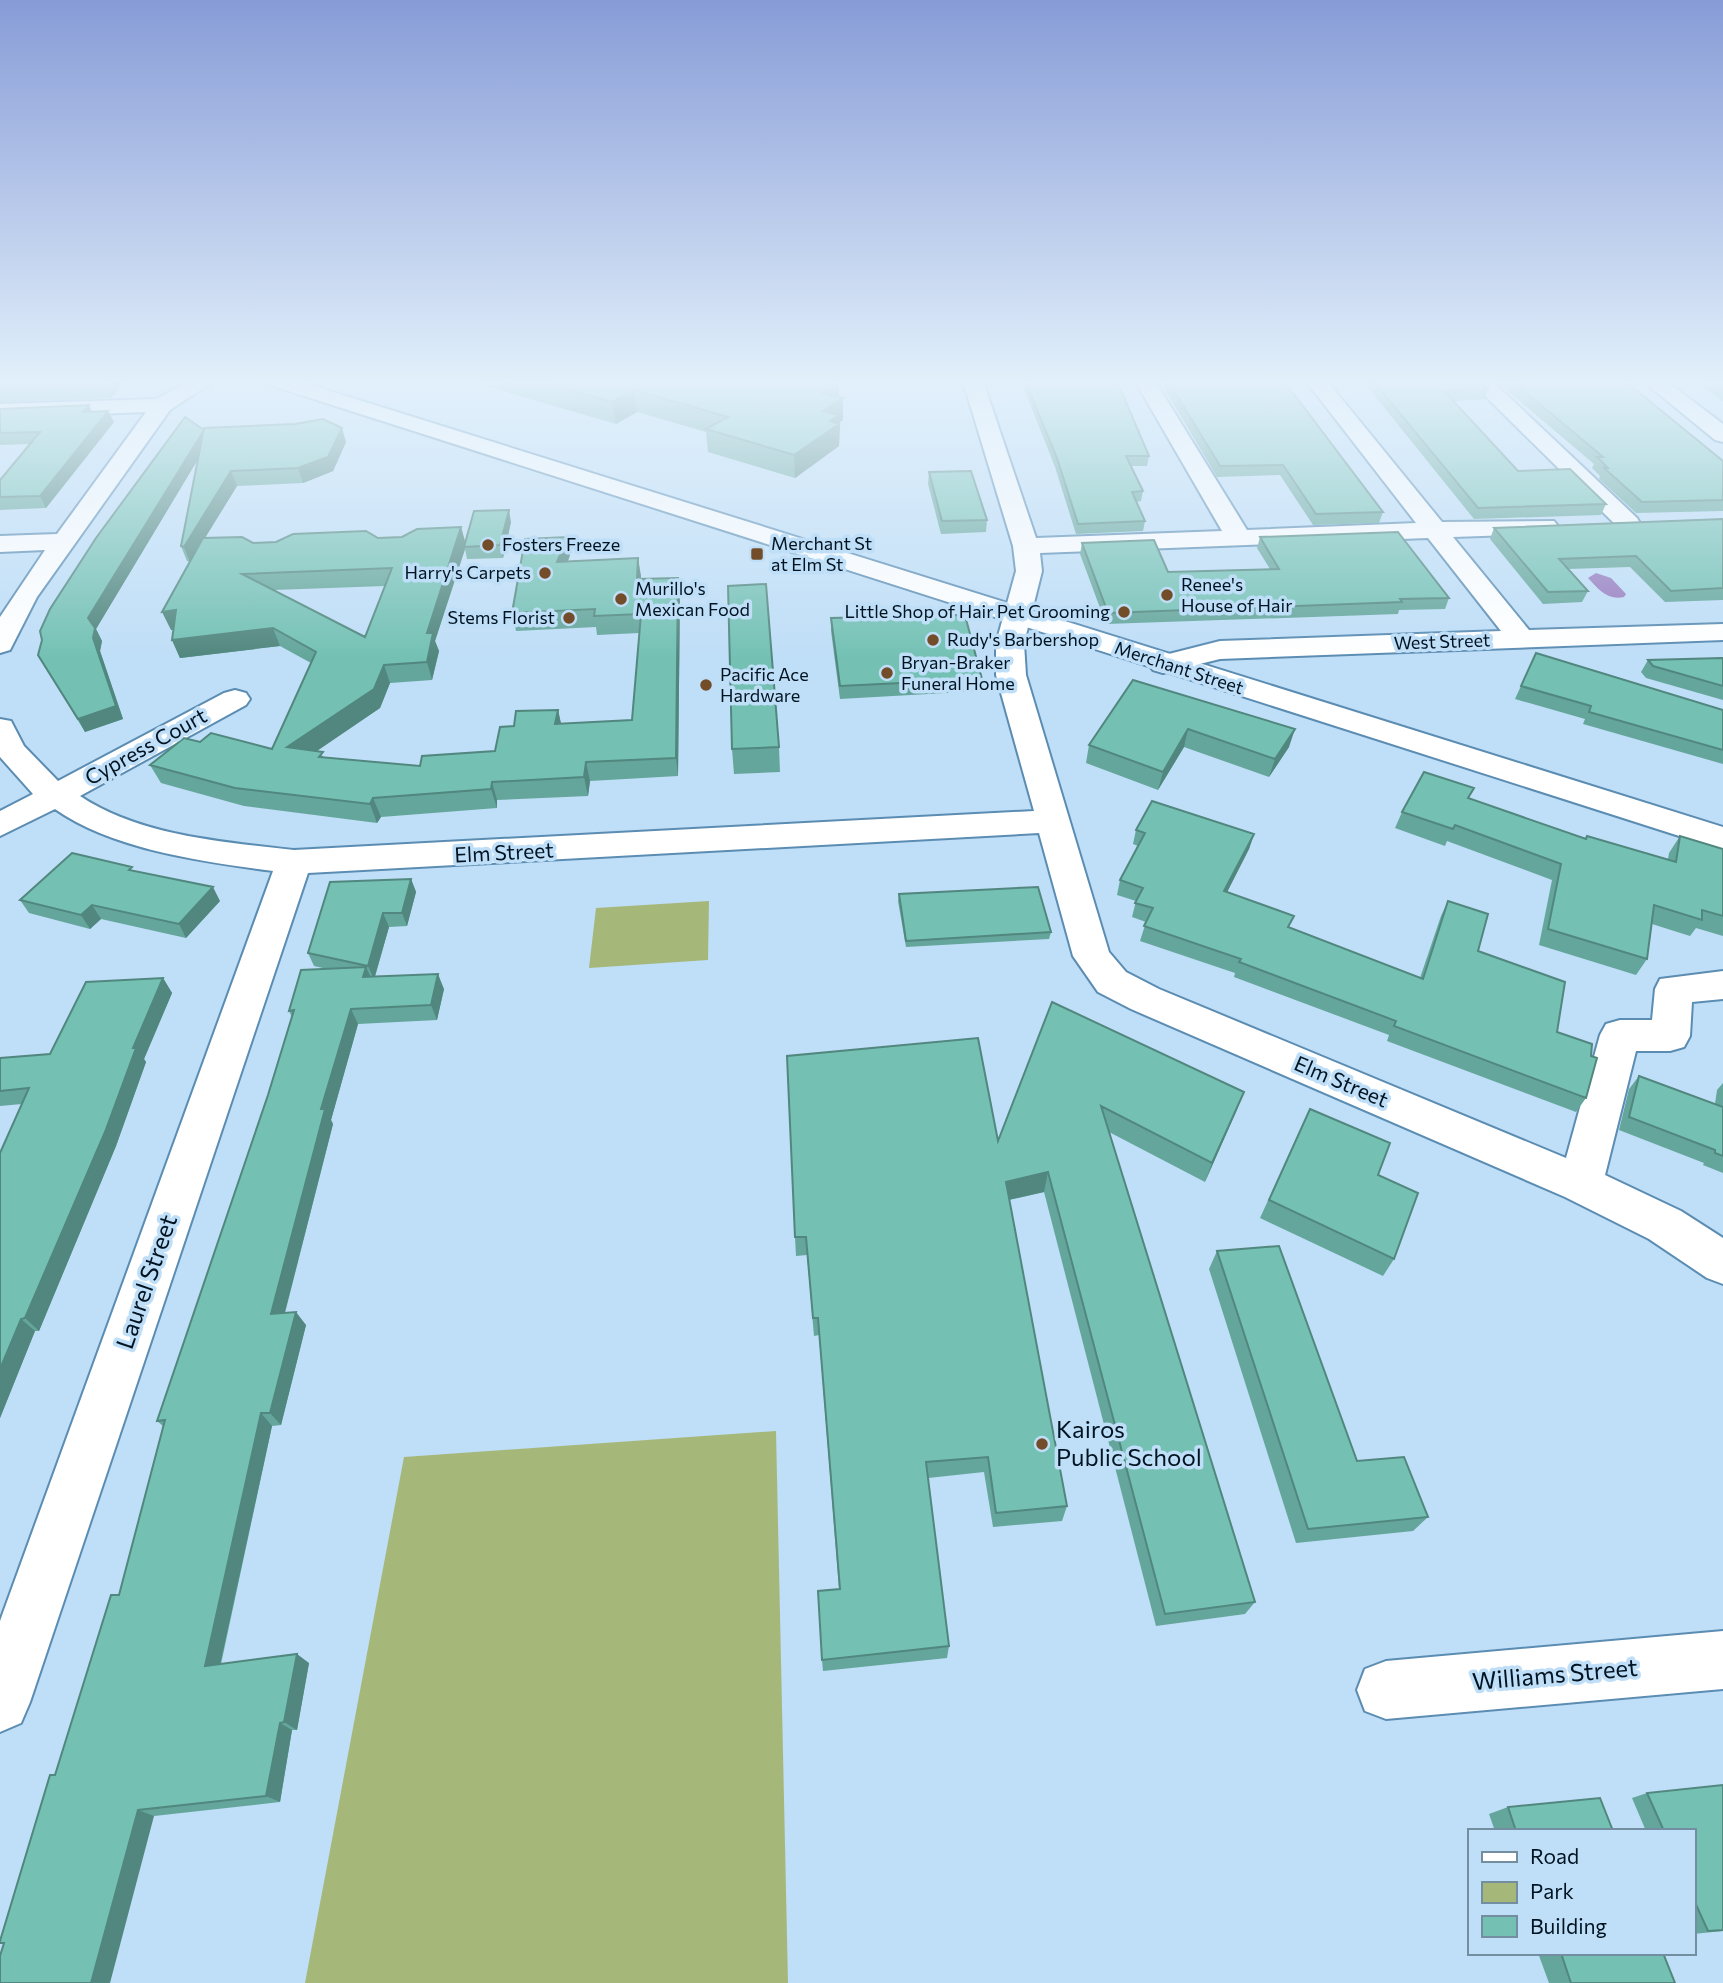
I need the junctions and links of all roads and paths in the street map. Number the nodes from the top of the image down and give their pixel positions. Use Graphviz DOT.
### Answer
graph roads {
  1 [pos="113,474"];
  2 [pos="573,474"];
  3 [pos="1003,474"];
  4 [pos="1200,474"];
  5 [pos="1390,474"];
  6 [pos="1576,474"];
  7 [pos="1655,522"];
  8 [pos="1628,523"];
  9 [pos="1601,524"];
  10 [pos="1573,525"];
  11 [pos="1436,531"];
  12 [pos="1239,538"];
  13 [pos="65,541"];
  14 [pos="0,544"];
  15 [pos="1026,546"];
  16 [pos="1018,615"];
  17 [pos="1723,632"];
  18 [pos="1516,640"];
  19 [pos="0,644"];
  20 [pos="1163,664"];
  21 [pos="1563,666"];
  22 [pos="234,699"];
  23 [pos="0,728"];
  24 [pos="58,795"];
  25 [pos="1052,821"];
  26 [pos="0,825"];
  27 [pos="1723,839"];
  28 [pos="294,862"];
  29 [pos="1723,985"];
  30 [pos="1581,1184"];
  31 [pos="1723,1263"];
  32 [pos="1723,1660"];
  33 [pos="1386,1690"];
  34 [pos="0,1702"];
  1 -- 13 [label="street"];
  2 -- 16 [label="street, Merchant Street"];
  3 -- 15 [label="street, Elm Street"];
  4 -- 12 [label="street"];
  5 -- 11 [label="street"];
  6 -- 8 [label="street"];
  7 -- 8 [label="street"];
  8 -- 9 [label="street"];
  10 -- 11 [label="street"];
  11 -- 12 [label="street"];
  11 -- 18 [label="street"];
  12 -- 15 [label="street"];
  13 -- 14 [label="street"];
  13 -- 19 [label="street"];
  15 -- 16 [label="street, Elm Street"];
  16 -- 20 [label="street, Merchant Street"];
  16 -- 25 [label="street, Elm Street"];
  17 -- 18 [label="street, West Street"];
  18 -- 20 [label="street, West Street"];
  18 -- 21 [label="street"];
  20 -- 27 [label="street, Merchant Street"];
  22 -- 24 [label="street, Cypress Court"];
  23 -- 24 [label="street, Elm Street"];
  24 -- 26 [label="street, Cypress Court"];
  24 -- 28 [label="street, Elm Street"];
  25 -- 28 [label="street, Elm Street"];
  25 -- 30 [label="street, Elm Street"];
  28 -- 34 [label="street, Laurel Street"];
  29 -- 30 [label="street"];
  30 -- 31 [label="street, Elm Street"];
  32 -- 33 [label="street, Williams Street"];
}
